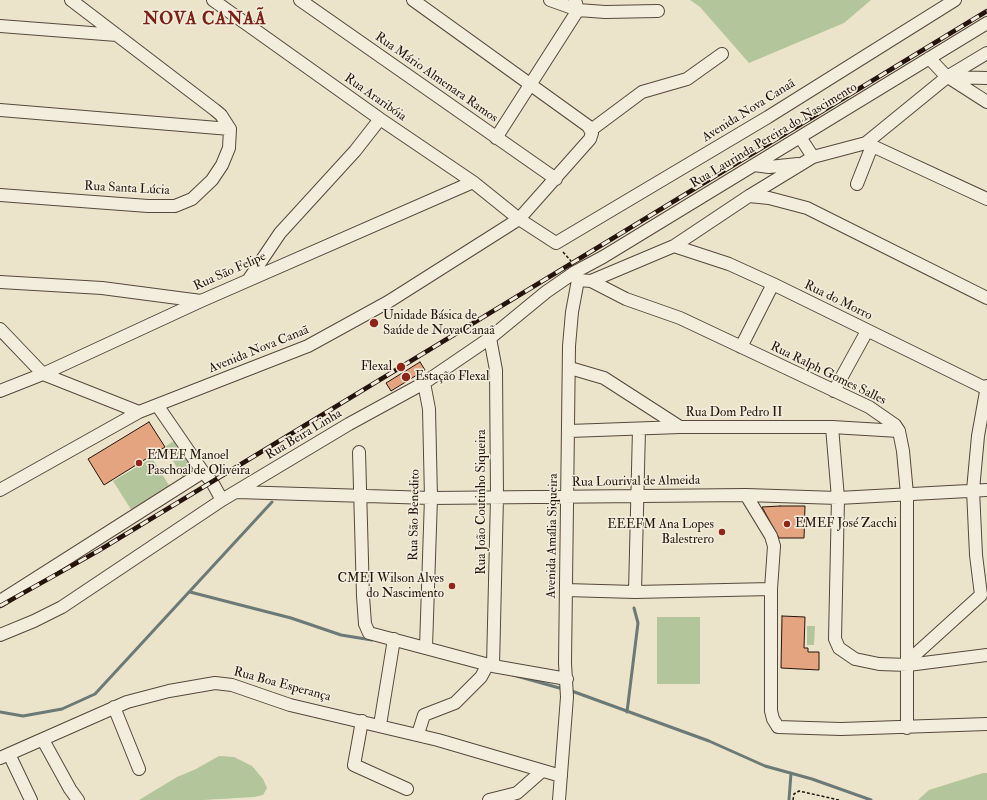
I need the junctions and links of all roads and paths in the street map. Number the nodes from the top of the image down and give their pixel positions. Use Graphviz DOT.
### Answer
graph roads {
  1 [pos="71,0"];
  2 [pos="213,0"];
  3 [pos="300,0"];
  4 [pos="413,0"];
  5 [pos="550,0"];
  6 [pos="955,0"];
  7 [pos="577,5"];
  8 [pos="658,11"];
  9 [pos="987,23"];
  10 [pos="0,26"];
  11 [pos="117,35"];
  12 [pos="987,53"];
  13 [pos="722,54"];
  14 [pos="930,58"];
  15 [pos="947,77"];
  16 [pos="987,78"];
  17 [pos="530,84"];
  18 [pos="987,102"];
  19 [pos="0,110"];
  20 [pos="380,119"];
  21 [pos="230,129"];
  22 [pos="591,134"];
  23 [pos="800,137"];
  24 [pos="496,138"];
  25 [pos="869,145"];
  26 [pos="808,160"];
  27 [pos="754,165"];
  28 [pos="556,179"];
  29 [pos="473,182"];
  30 [pos="857,184"];
  31 [pos="0,195"];
  32 [pos="748,196"];
  33 [pos="987,199"];
  34 [pos="520,219"];
  35 [pos="556,243"];
  36 [pos="674,246"];
  37 [pos="576,276"];
  38 [pos="249,279"];
  39 [pos="592,281"];
  40 [pos="0,282"];
  41 [pos="773,284"];
  42 [pos="987,298"];
  43 [pos="201,301"];
  44 [pos="0,329"];
  45 [pos="867,331"];
  46 [pos="490,338"];
  47 [pos="741,348"];
  48 [pos="570,368"];
  49 [pos="43,374"];
  50 [pos="424,383"];
  51 [pos="987,388"];
  52 [pos="0,391"];
  53 [pos="834,391"];
  54 [pos="157,405"];
  55 [pos="139,412"];
  56 [pos="680,427"];
  57 [pos="832,427"];
  58 [pos="638,429"];
  59 [pos="569,431"];
  60 [pos="899,431"];
  61 [pos="359,452"];
  62 [pos="203,472"];
  63 [pos="0,490"];
  64 [pos="974,490"];
  65 [pos="987,490"];
  66 [pos="237,492"];
  67 [pos="907,494"];
  68 [pos="746,495"];
  69 [pos="361,496"];
  70 [pos="638,496"];
  71 [pos="568,497"];
  72 [pos="431,498"];
  73 [pos="497,498"];
  74 [pos="838,498"];
  75 [pos="222,500"];
  76 [pos="771,589"];
  77 [pos="566,590"];
  78 [pos="635,592"];
  79 [pos="984,595"];
  80 [pos="0,601"];
  81 [pos="0,635"];
  82 [pos="394,639"];
  83 [pos="426,647"];
  84 [pos="987,656"];
  85 [pos="907,664"];
  86 [pos="491,665"];
  87 [pos="567,681"];
  88 [pos="114,707"];
  89 [pos="362,721"];
  90 [pos="987,724"];
  91 [pos="380,725"];
  92 [pos="907,728"];
  93 [pos="418,734"];
  94 [pos="43,740"];
  95 [pos="5,756"];
  96 [pos="139,769"];
  97 [pos="542,771"];
  98 [pos="561,776"];
  99 [pos="408,789"];
  100 [pos="31,800"];
  101 [pos="78,800"];
  102 [pos="489,800"];
  103 [pos="559,800"];
  104 [pos="793,800"];
  105 [pos="839,800"];
  1 -- 11 [label="street"];
  2 -- 20 [label="street, Rua Araribóia"];
  3 -- 24 [label="street, Rua Mário Almenara Ramos"];
  4 -- 17 [label="street"];
  5 -- 7 [label="street"];
  6 -- 35 [label="street, Avenida Nova Canaã"];
  7 -- 8 [label="street"];
  7 -- 17 [label="street"];
  9 -- 14 [label="street, Rua Laurinda Pereira do Nascimento"];
  10 -- 11 [label="street"];
  11 -- 21 [label="street"];
  12 -- 15 [label="street"];
  13 -- 22 [label="street, Avenida Nova Canaã"];
  14 -- 15 [label="street"];
  14 -- 23 [label="street, Rua Laurinda Pereira do Nascimento"];
  15 -- 16 [label="street"];
  15 -- 18 [label="street"];
  15 -- 25 [label="street"];
  17 -- 22 [label="street"];
  17 -- 24 [label="street"];
  19 -- 21 [label="street"];
  20 -- 29 [label="street, Rua Araribóia"];
  20 -- 38 [label="street"];
  21 -- 31 [label="street, Rua Santa Lúcia"];
  22 -- 28 [label="street, Avenida Nova Canaã"];
  23 -- 26 [label="street"];
  23 -- 27 [label="street, Rua Laurinda Pereira do Nascimento"];
  24 -- 28 [label="street, Rua Mário Almenara Ramos"];
  25 -- 26 [label="street"];
  25 -- 30 [label="street"];
  25 -- 33 [label="street"];
  26 -- 27 [label="street"];
  26 -- 32 [label="street"];
  27 -- 37 [label="street, Rua Laurinda Pereira do Nascimento"];
  28 -- 34 [label="street, Avenida Nova Canaã"];
  29 -- 34 [label="street, Rua Araribóia"];
  29 -- 38 [label="street, Rua São Felipe"];
  32 -- 36 [label="street"];
  32 -- 42 [label="street"];
  34 -- 35 [label="street, Rua Araribóia"];
  34 -- 54 [label="street, Avenida Nova Canaã"];
  35 -- 37 [label="path"];
  36 -- 39 [label="street"];
  36 -- 41 [label="street, Rua do Morro"];
  37 -- 39 [label="street, Rua Ralph Gomes Salles"];
  37 -- 46 [label="street, Rua Beira Linha"];
  37 -- 48 [label="street, Avenida Amália Siqueira"];
  38 -- 43 [label="street, Rua São Felipe"];
  39 -- 47 [label="street, Rua Ralph Gomes Salles"];
  40 -- 43 [label="street"];
  41 -- 45 [label="street, Rua do Morro"];
  41 -- 47 [label="street"];
  43 -- 49 [label="street, Rua São Felipe"];
  44 -- 49 [label="street"];
  45 -- 51 [label="street, Rua do Morro"];
  45 -- 53 [label="street"];
  46 -- 50 [label="street, Rua Beira Linha"];
  46 -- 73 [label="street, Rua João Coutinho Siqueira"];
  47 -- 53 [label="street, Rua Ralph Gomes Salles"];
  48 -- 56 [label="street"];
  48 -- 59 [label="street, Avenida Amália Siqueira"];
  49 -- 52 [label="street, Rua São Felipe"];
  49 -- 55 [label="street"];
  50 -- 66 [label="street, Rua Beira Linha"];
  50 -- 72 [label="street, Rua São Benedito"];
  51 -- 64 [label="street"];
  53 -- 60 [label="street, Rua Ralph Gomes Salles"];
  54 -- 55 [label="street, Avenida Nova Canaã"];
  54 -- 62 [label="street"];
  55 -- 63 [label="street, Avenida Nova Canaã"];
  56 -- 57 [label="street, Rua Dom Pedro II"];
  56 -- 58 [label="street, Rua Dom Pedro II"];
  57 -- 60 [label="street, Rua Dom Pedro II"];
  57 -- 74 [label="street"];
  58 -- 59 [label="street, Rua Dom Pedro II"];
  58 -- 70 [label="street"];
  59 -- 71 [label="street, Avenida Amália Siqueira"];
  60 -- 67 [label="street"];
  61 -- 69 [label="street"];
  62 -- 75 [label="street"];
  62 -- 80 [label="street"];
  64 -- 65 [label="street, Rua Lourival de Almeida"];
  64 -- 67 [label="street, Rua Lourival de Almeida"];
  64 -- 79 [label="street"];
  66 -- 69 [label="street, Rua Lourival de Almeida"];
  66 -- 75 [label="street, Rua Beira Linha"];
  67 -- 74 [label="street, Rua Lourival de Almeida"];
  67 -- 85 [label="street"];
  68 -- 70 [label="street, Rua Lourival de Almeida"];
  68 -- 74 [label="street, Rua Lourival de Almeida"];
  68 -- 76 [label="street"];
  69 -- 72 [label="street, Rua Lourival de Almeida"];
  69 -- 82 [label="street"];
  70 -- 71 [label="street, Rua Lourival de Almeida"];
  70 -- 78 [label="street"];
  71 -- 73 [label="street, Rua Lourival de Almeida"];
  71 -- 77 [label="street, Avenida Amália Siqueira"];
  72 -- 73 [label="street, Rua Lourival de Almeida"];
  72 -- 83 [label="street, Rua São Benedito"];
  73 -- 86 [label="street, Rua João Coutinho Siqueira"];
  74 -- 85 [label="street"];
  75 -- 81 [label="street, Rua Beira Linha"];
  76 -- 78 [label="street"];
  76 -- 92 [label="street"];
  77 -- 78 [label="street"];
  77 -- 87 [label="street, Avenida Amália Siqueira"];
  79 -- 85 [label="street"];
  82 -- 83 [label="street"];
  82 -- 91 [label="street"];
  83 -- 86 [label="street"];
  84 -- 85 [label="street"];
  85 -- 92 [label="street"];
  86 -- 87 [label="street"];
  86 -- 93 [label="street"];
  87 -- 98 [label="street, Avenida Amália Siqueira"];
  88 -- 89 [label="street, Rua Boa Esperança"];
  88 -- 94 [label="street, Rua Boa Esperança"];
  88 -- 96 [label="street"];
  89 -- 91 [label="street, Rua Boa Esperança"];
  89 -- 99 [label="street"];
  90 -- 92 [label="street"];
  91 -- 93 [label="street, Rua Boa Esperança"];
  93 -- 97 [label="street, Rua Boa Esperança"];
  94 -- 95 [label="street, Rua Boa Esperança"];
  94 -- 101 [label="street"];
  95 -- 100 [label="street"];
  97 -- 98 [label="street, Rua Boa Esperança"];
  97 -- 102 [label="street"];
  98 -- 103 [label="street, Avenida Amália Siqueira"];
  104 -- 105 [label="path"];
}
